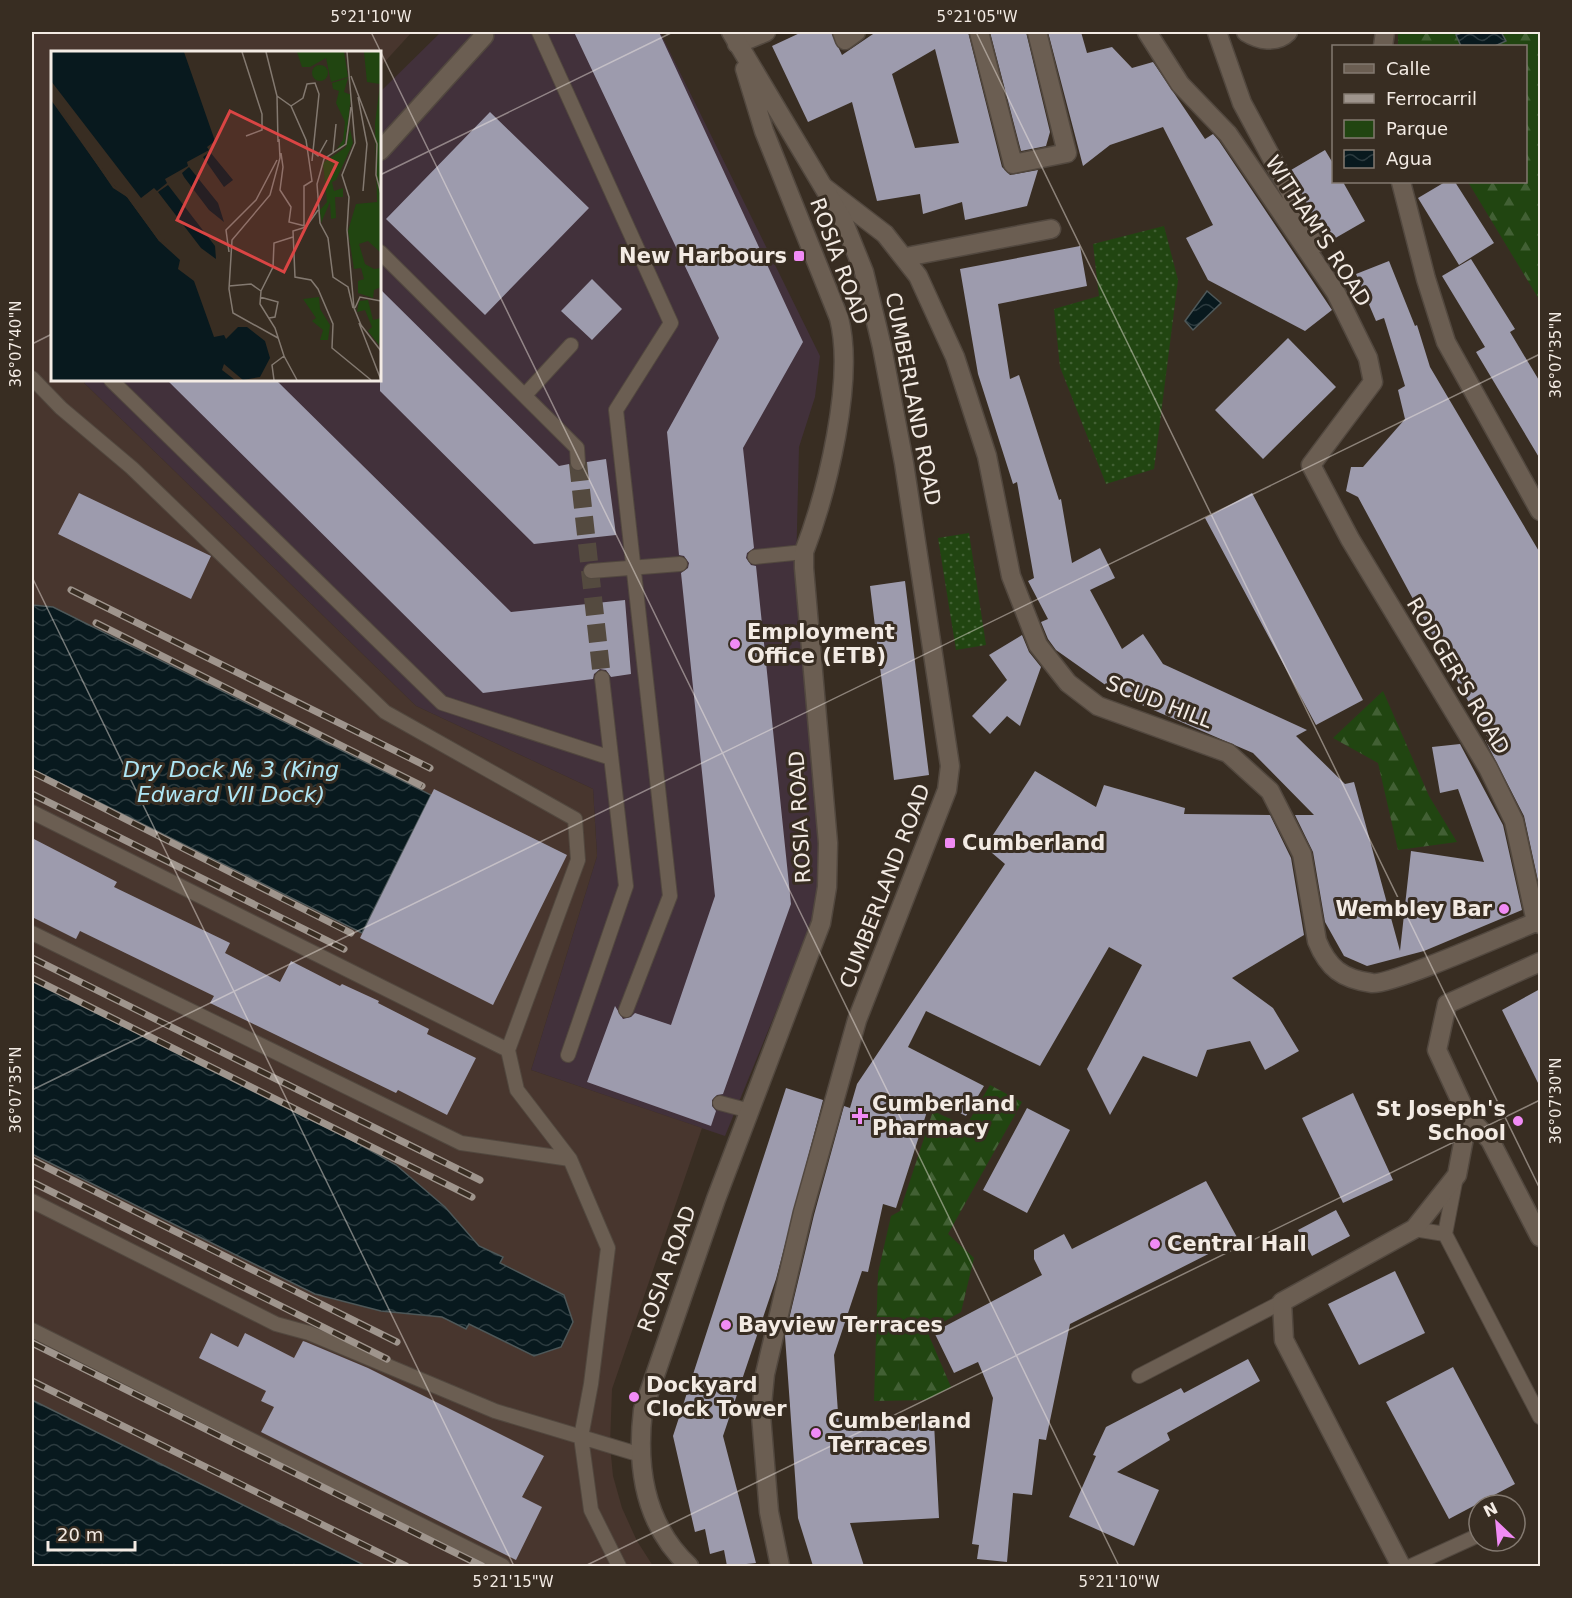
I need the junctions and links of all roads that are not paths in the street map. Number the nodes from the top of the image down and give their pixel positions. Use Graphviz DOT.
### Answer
graph roads {
  1 [pos="482,32"];
  2 [pos="539,32"];
  3 [pos="766,32"];
  4 [pos="842,32"];
  5 [pos="856,32"];
  6 [pos="979,32"];
  7 [pos="1037,32"];
  8 [pos="1147,32"];
  9 [pos="1217,32"];
  10 [pos="1246,32"];
  11 [pos="1288,32"];
  12 [pos="734,38"];
  13 [pos="381,150"];
  14 [pos="1401,183"];
  15 [pos="825,188"];
  16 [pos="1050,229"];
  17 [pos="381,253"];
  18 [pos="906,257"];
  19 [pos="1336,293"];
  20 [pos="571,345"];
  21 [pos="32,378"];
  22 [pos="112,381"];
  23 [pos="525,395"];
  24 [pos="578,463"];
  25 [pos="1311,465"];
  26 [pos="1540,511"];
  27 [pos="804,552"];
  28 [pos="754,557"];
  29 [pos="680,564"];
  30 [pos="634,569"];
  31 [pos="591,571"];
  32 [pos="602,678"];
  33 [pos="611,758"];
  34 [pos="32,812"];
  35 [pos="1538,923"];
  36 [pos="32,933"];
  37 [pos="1540,962"];
  38 [pos="626,1010"];
  39 [pos="508,1050"];
  40 [pos="568,1056"];
  41 [pos="720,1103"];
  42 [pos="750,1111"];
  43 [pos="1468,1117"];
  44 [pos="570,1159"];
  45 [pos="1457,1175"];
  46 [pos="32,1201"];
  47 [pos="1414,1229"];
  48 [pos="1445,1234"];
  49 [pos="1540,1237"];
  50 [pos="1282,1302"];
  51 [pos="32,1330"];
  52 [pos="1139,1376"];
  53 [pos="1540,1417"];
  54 [pos="581,1437"];
  55 [pos="641,1455"];
  56 [pos="1467,1541"];
  57 [pos="503,1566"];
  58 [pos="619,1566"];
  59 [pos="689,1566"];
  60 [pos="780,1566"];
  61 [pos="1401,1566"];
  62 [pos="1411,1566"];
  1 -- 13 [label="street"];
  2 -- 30 [label="lane"];
  3 -- 12 [label="street"];
  4 -- 5 [label="street"];
  6 -- 7 [label="street"];
  8 -- 19 [label="street, WITHAM'S ROAD"];
  9 -- 19 [label="street"];
  10 -- 11 [label="street"];
  12 -- 15 [label="street, ROSIA ROAD"];
  12 -- 27 [label="street, ROSIA ROAD"];
  14 -- 26 [label="street"];
  15 -- 18 [label="street, SCUD HILL"];
  15 -- 60 [label="street, CUMBERLAND ROAD"];
  16 -- 18 [label="street"];
  17 -- 23 [label="lane"];
  18 -- 35 [label="street, SCUD HILL"];
  19 -- 25 [label="street, WITHAM'S ROAD"];
  20 -- 23 [label="lane"];
  21 -- 39 [label="lane"];
  22 -- 33 [label="lane"];
  23 -- 24 [label="lane"];
  25 -- 35 [label="street, RODGER'S ROAD"];
  27 -- 28 [label="lane"];
  27 -- 42 [label="street, ROSIA ROAD"];
  29 -- 30 [label="lane"];
  30 -- 31 [label="lane"];
  30 -- 38 [label="lane"];
  32 -- 33 [label="lane"];
  33 -- 40 [label="lane"];
  34 -- 39 [label="lane"];
  36 -- 44 [label="lane"];
  37 -- 43 [label="street"];
  39 -- 44 [label="lane"];
  41 -- 42 [label="lane"];
  42 -- 55 [label="street, ROSIA ROAD"];
  43 -- 45 [label="street"];
  43 -- 49 [label="street"];
  44 -- 54 [label="lane"];
  45 -- 47 [label="street"];
  45 -- 48 [label="lane"];
  46 -- 54 [label="lane"];
  47 -- 48 [label="lane"];
  47 -- 50 [label="street"];
  48 -- 53 [label="lane"];
  50 -- 52 [label="lane"];
  50 -- 61 [label="street"];
  51 -- 57 [label="lane"];
  54 -- 55 [label="lane"];
  54 -- 58 [label="lane"];
  55 -- 59 [label="street, ROSIA ROAD"];
  56 -- 62 [label="lane"];
}
